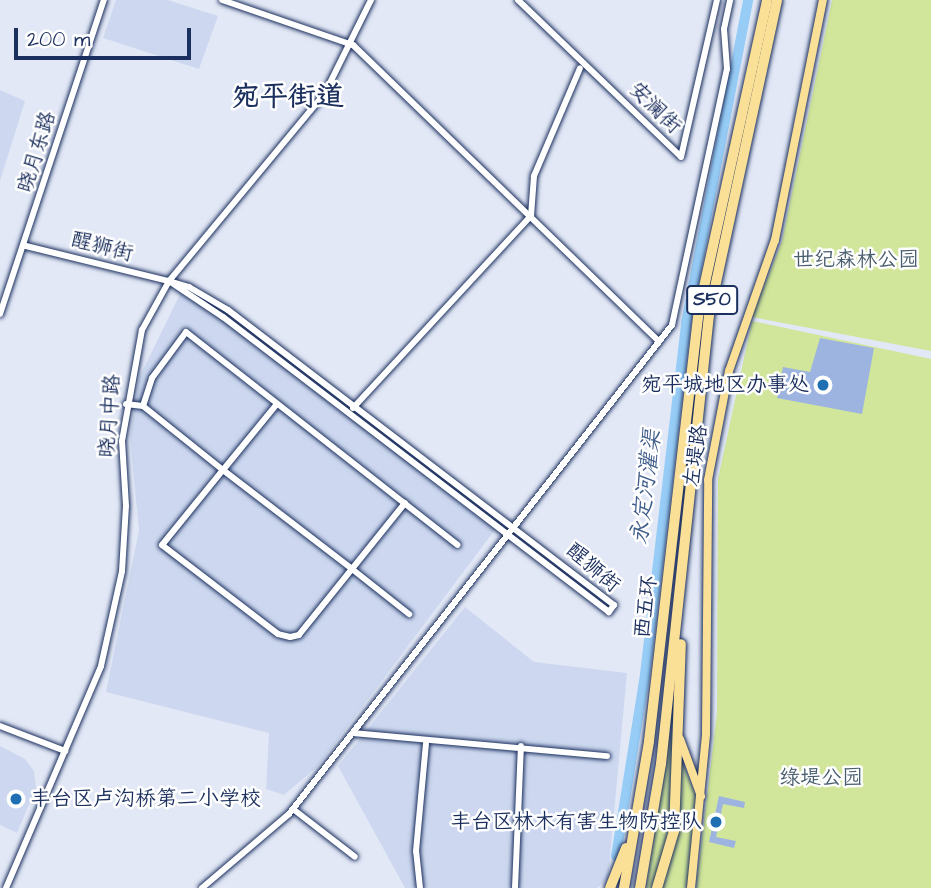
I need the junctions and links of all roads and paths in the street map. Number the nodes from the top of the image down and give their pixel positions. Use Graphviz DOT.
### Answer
graph roads {
  1 [pos="104,0"];
  2 [pos="222,0"];
  3 [pos="371,0"];
  4 [pos="518,0"];
  5 [pos="716,0"];
  6 [pos="730,0"];
  7 [pos="767,0"];
  8 [pos="778,0"];
  9 [pos="823,0"];
  10 [pos="232,2"];
  11 [pos="353,45"];
  12 [pos="580,68"];
  13 [pos="530,216"];
  14 [pos="26,246"];
  15 [pos="169,281"];
  16 [pos="0,314"];
  17 [pos="659,342"];
  18 [pos="126,404"];
  19 [pos="277,404"];
  20 [pos="355,405"];
  21 [pos="143,406"];
  22 [pos="349,412"];
  23 [pos="223,470"];
  24 [pos="405,503"];
  25 [pos="514,527"];
  26 [pos="509,534"];
  27 [pos="458,545"];
  28 [pos="352,569"];
  29 [pos="683,580"];
  30 [pos="409,614"];
  31 [pos="0,726"];
  32 [pos="679,730"];
  33 [pos="353,733"];
  34 [pos="426,743"];
  35 [pos="521,749"];
  36 [pos="65,751"];
  37 [pos="607,756"];
  38 [pos="702,798"];
  39 [pos="293,809"];
  40 [pos="636,817"];
  41 [pos="355,858"];
  42 [pos="6,888"];
  43 [pos="202,888"];
  44 [pos="420,888"];
  45 [pos="514,888"];
  46 [pos="610,888"];
  47 [pos="624,888"];
  48 [pos="640,888"];
  49 [pos="657,888"];
  50 [pos="691,888"];
  1 -- 14 [label="street, 晓月东路"];
  2 -- 10 [label="street"];
  3 -- 11 [label="street, 晓月中路"];
  4 -- 5 [label="street, 安澜街"];
  6 -- 17 [label="street"];
  7 -- 40 [label="highway, 西五环 / S50"];
  8 -- 29 [label="highway, 西五环 / S50"];
  9 -- 38 [label="main road, 左堤路"];
  10 -- 11 [label="street"];
  11 -- 13 [label="street"];
  11 -- 15 [label="street, 晓月中路"];
  12 -- 13 [label="street"];
  13 -- 17 [label="street"];
  13 -- 20 [label="street"];
  14 -- 15 [label="street, 醒狮街"];
  14 -- 16 [label="street, 晓月东路"];
  15 -- 18 [label="street, 晓月中路"];
  15 -- 20 [label="street, 醒狮街"];
  15 -- 22 [label="street, 醒狮街"];
  17 -- 25 [label="street"];
  18 -- 21 [label="street"];
  18 -- 36 [label="street, 晓月中路"];
  19 -- 21 [label="street"];
  19 -- 23 [label="street"];
  19 -- 24 [label="street"];
  20 -- 22 [label="street"];
  20 -- 25 [label="street, 醒狮街"];
  21 -- 23 [label="street"];
  22 -- 26 [label="street, 醒狮街"];
  23 -- 28 [label="street"];
  23 -- 28 [label="street"];
  24 -- 27 [label="street"];
  24 -- 28 [label="street"];
  25 -- 26 [label="street"];
  25 -- 26 [label="street, 醒狮街"];
  26 -- 33 [label="street"];
  28 -- 30 [label="street"];
  29 -- 32 [label="highway"];
  29 -- 48 [label="highway, 西五环 / S50"];
  31 -- 36 [label="street"];
  32 -- 38 [label="main road"];
  32 -- 49 [label="highway"];
  33 -- 34 [label="street"];
  33 -- 39 [label="street"];
  34 -- 35 [label="street"];
  34 -- 44 [label="street"];
  35 -- 37 [label="street"];
  35 -- 45 [label="street"];
  36 -- 42 [label="street, 晓月中路"];
  38 -- 50 [label="main road, 左堤路"];
  39 -- 41 [label="street"];
  39 -- 43 [label="street"];
  40 -- 46 [label="highway"];
  40 -- 47 [label="highway, 西五环 / S50"];
}
